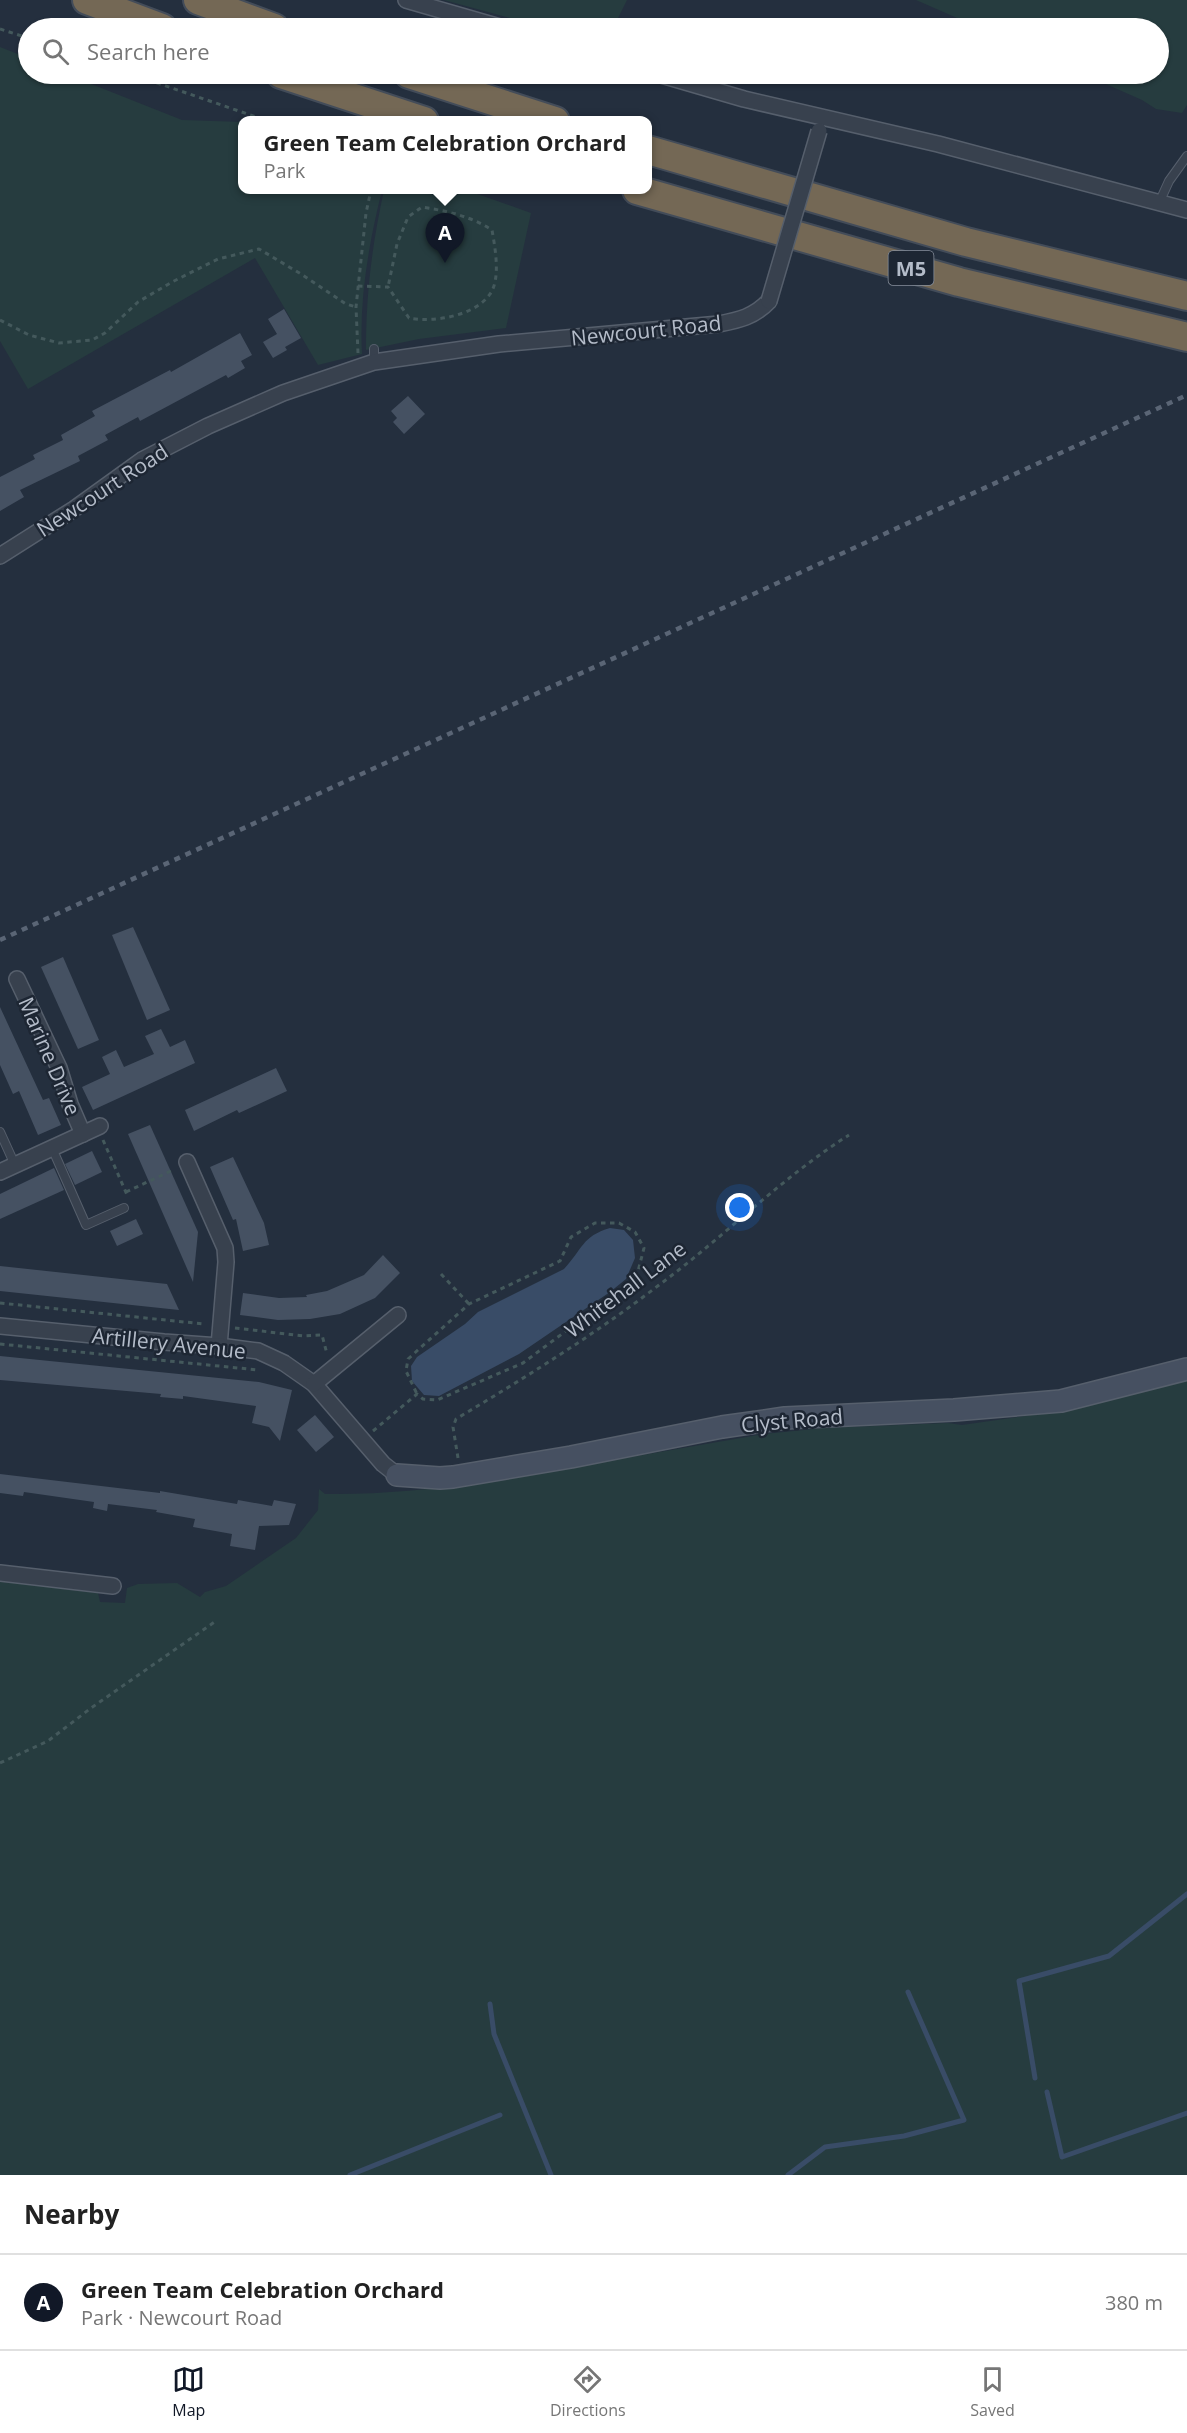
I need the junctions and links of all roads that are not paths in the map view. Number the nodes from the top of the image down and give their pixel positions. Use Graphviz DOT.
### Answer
graph roads {
  1 [pos="87,0"];
  2 [pos="198,0"];
  3 [pos="406,0"];
  4 [pos="135,18"];
  5 [pos="247,18"];
  6 [pos="468,18"];
  7 [pos="312,84"];
  8 [pos="441,84"];
  9 [pos="692,84"];
  10 [pos="412,116"];
  11 [pos="542,116"];
  12 [pos="820,124"];
  13 [pos="652,151"];
  14 [pos="1187,156"];
  15 [pos="652,193"];
  16 [pos="1159,203"];
  17 [pos="1187,210"];
  18 [pos="1187,296"];
  19 [pos="1187,337"];
  20 [pos="0,556"];
  21 [pos="17,979"];
  22 [pos="0,1132"];
  23 [pos="52,1148"];
  24 [pos="187,1163"];
  25 [pos="15,1165"];
  26 [pos="0,1172"];
  27 [pos="124,1208"];
  28 [pos="398,1315"];
  29 [pos="0,1326"];
  30 [pos="219,1346"];
  31 [pos="1187,1369"];
  32 [pos="314,1384"];
  33 [pos="397,1475"];
  34 [pos="0,1573"];
  35 [pos="113,1586"];
  1 -- 4 [label="highway"];
  2 -- 5 [label="highway"];
  3 -- 6 [label="street"];
  7 -- 10 [label="highway"];
  8 -- 11 [label="highway"];
  9 -- 12 [label="street"];
  12 -- 16 [label="street"];
  12 -- 20 [label="street, Newcourt Road, bridge"];
  13 -- 18 [label="highway, M5"];
  14 -- 16 [label="lane"];
  15 -- 19 [label="highway, M5"];
  16 -- 17 [label="street"];
  21 -- 23 [label="street, Marine Drive"];
  22 -- 25 [label="lane"];
  23 -- 25 [label="street, Marine Drive"];
  23 -- 27 [label="lane"];
  24 -- 30 [label="street"];
  25 -- 26 [label="street, Marine Drive"];
  28 -- 32 [label="street"];
  29 -- 30 [label="street, Artillery Avenue"];
  30 -- 32 [label="street, Artillery Avenue"];
  31 -- 33 [label="street, Clyst Road"];
  32 -- 33 [label="street, Artillery Avenue"];
  34 -- 35 [label="street"];
}
